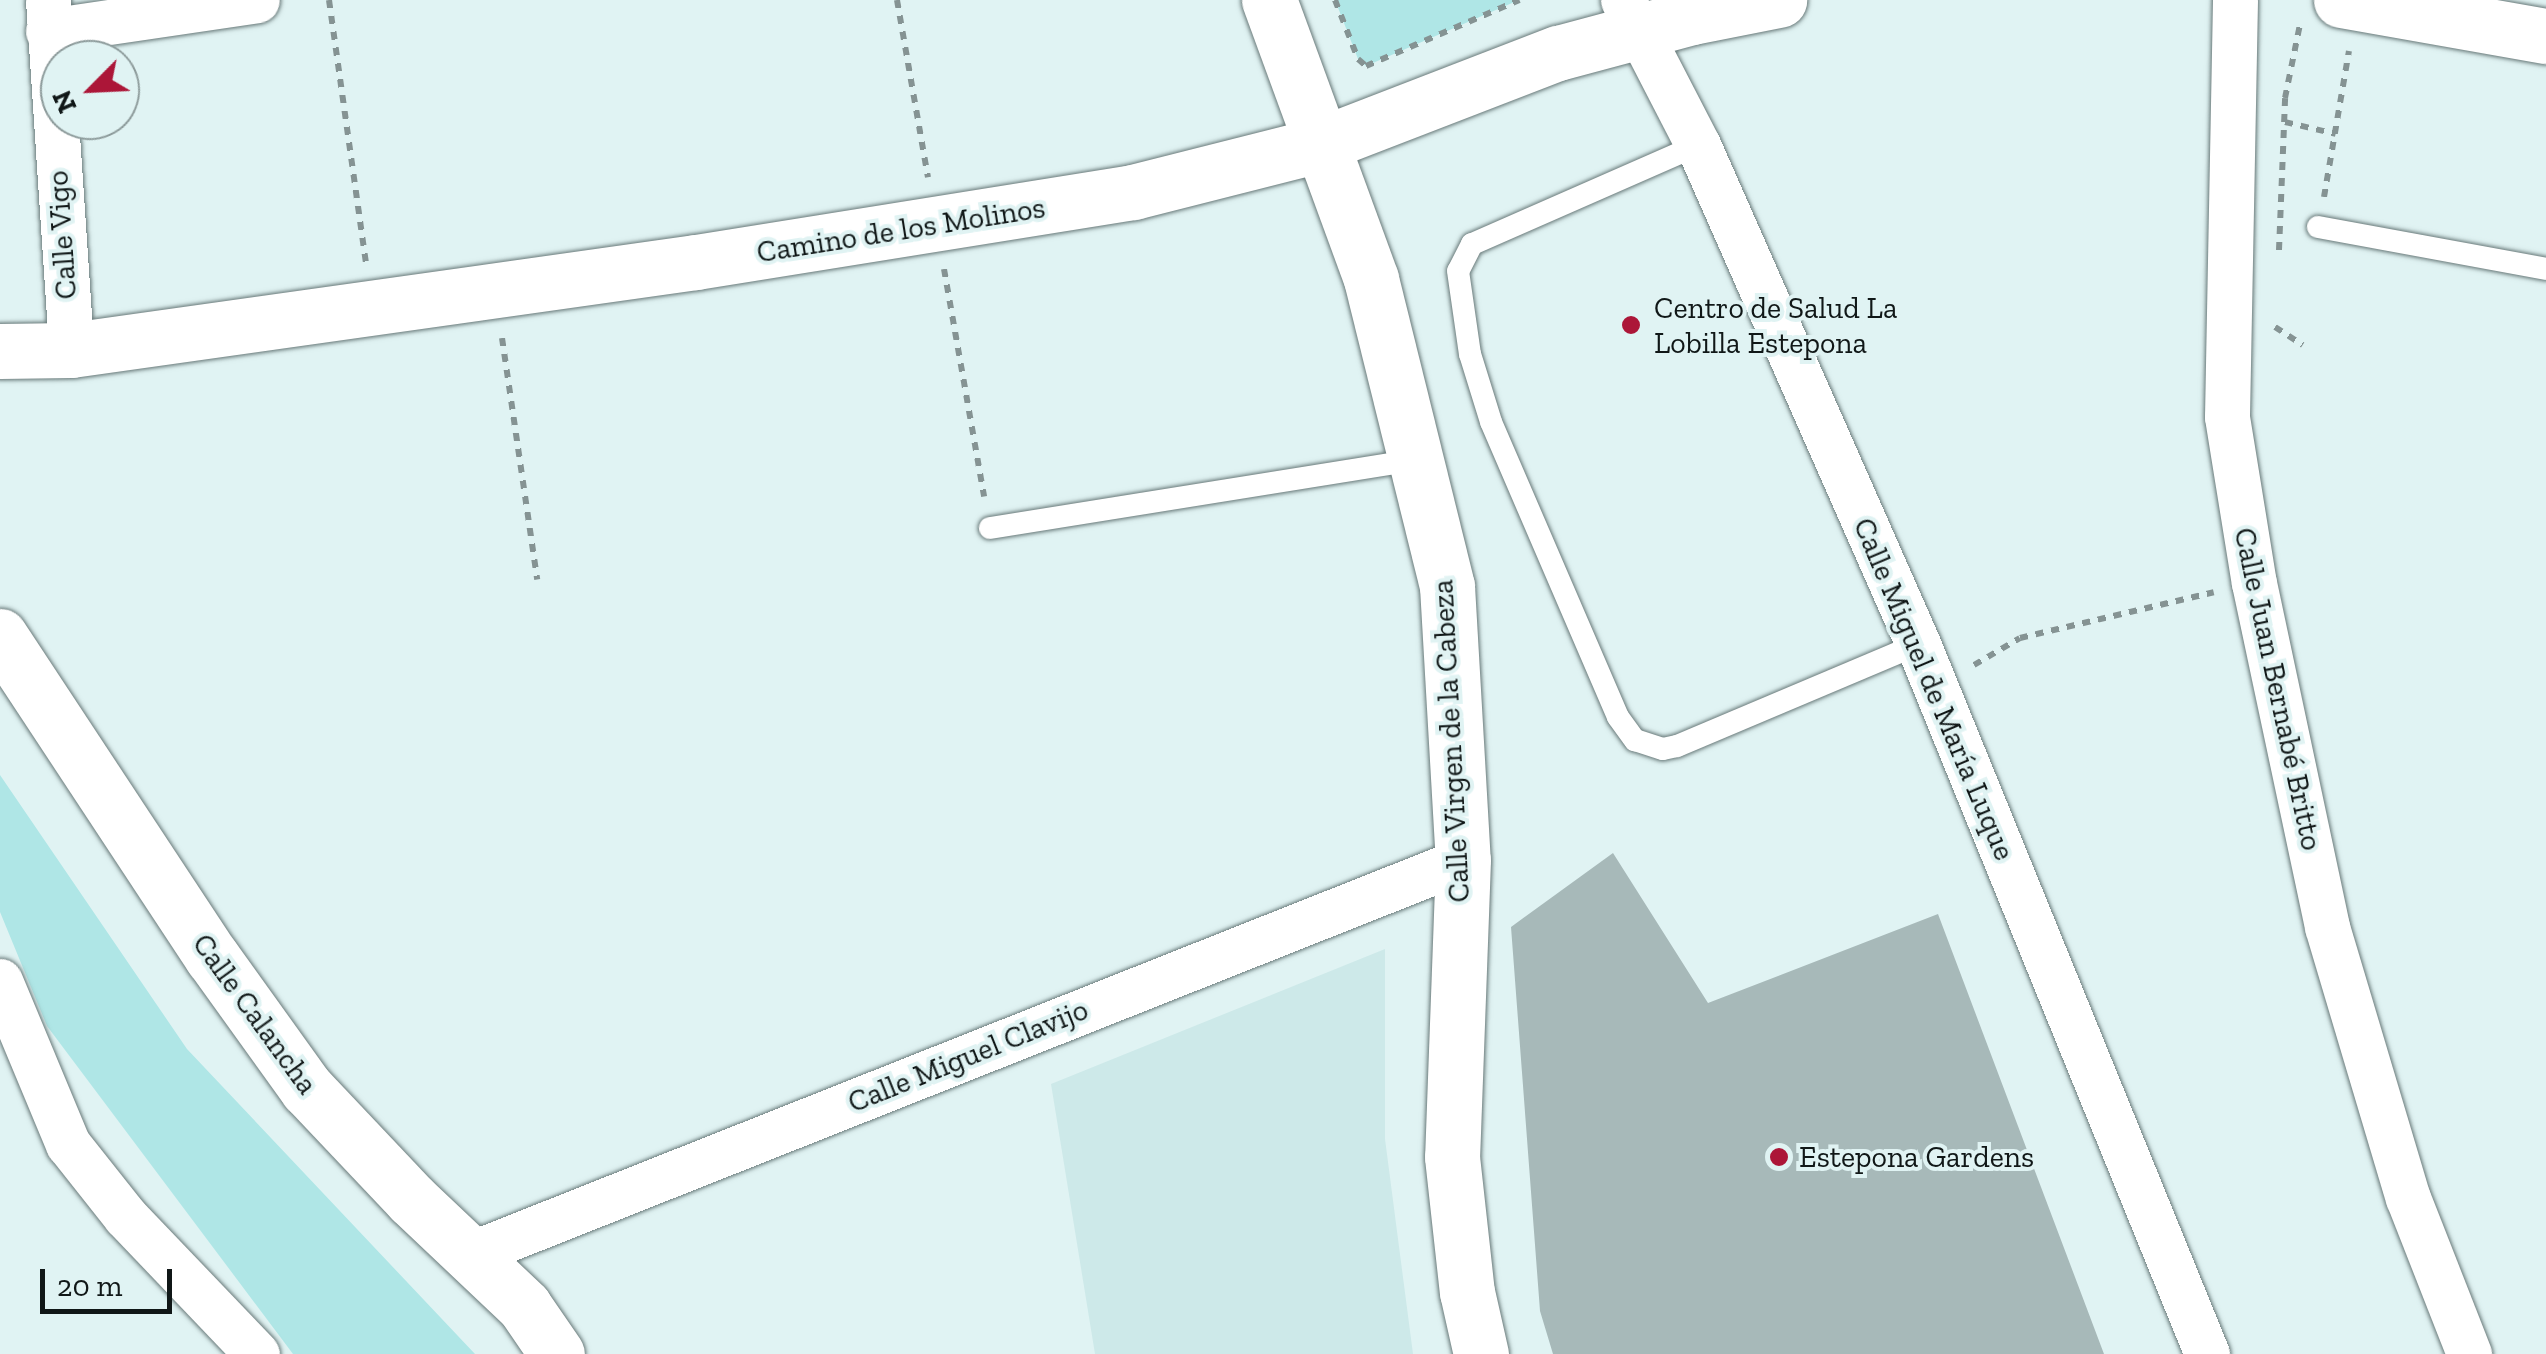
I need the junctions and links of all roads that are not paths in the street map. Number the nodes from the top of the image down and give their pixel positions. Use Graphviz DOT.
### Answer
graph roads {
  1 [pos="257,0"];
  2 [pos="1269,0"];
  3 [pos="1778,0"];
  4 [pos="2235,0"];
  5 [pos="2333,6"];
  6 [pos="48,15"];
  7 [pos="1632,16"];
  8 [pos="2546,36"];
  9 [pos="1318,144"];
  10 [pos="1698,146"];
  11 [pos="2318,227"];
  12 [pos="2546,269"];
  13 [pos="71,350"];
  14 [pos="0,351"];
  15 [pos="1416,460"];
  16 [pos="990,528"];
  17 [pos="0,636"];
  18 [pos="1918,644"];
  19 [pos="1463,860"];
  20 [pos="0,981"];
  21 [pos="473,1253"];
  22 [pos="257,1354"];
  23 [pos="557,1354"];
  24 [pos="1481,1354"];
  25 [pos="2207,1354"];
  26 [pos="2470,1354"];
  1 -- 6 [label="street"];
  2 -- 9 [label="street, Calle Virgen de la Cabeza"];
  3 -- 7 [label="street, Camino de los Molinos"];
  4 -- 26 [label="street, Calle Juan Bernabé Britto"];
  5 -- 8 [label="street"];
  6 -- 13 [label="street, Calle Vigo"];
  7 -- 9 [label="street, Camino de los Molinos"];
  7 -- 10 [label="street, Calle Miguel de María Luque"];
  9 -- 13 [label="street, Camino de los Molinos"];
  9 -- 15 [label="street, Calle Virgen de la Cabeza"];
  10 -- 18 [label="street, Calle Miguel de María Luque"];
  10 -- 18 [label="lane"];
  11 -- 12 [label="lane"];
  13 -- 14 [label="street, Camino de los Molinos"];
  15 -- 16 [label="lane"];
  15 -- 19 [label="street, Calle Virgen de la Cabeza"];
  17 -- 21 [label="street, Calle Calancha"];
  18 -- 25 [label="street, Calle Miguel de María Luque"];
  19 -- 21 [label="street, Calle Miguel Clavijo"];
  19 -- 24 [label="street, Calle Virgen de la Cabeza"];
  20 -- 22 [label="street"];
  21 -- 23 [label="street, Calle Calancha"];
}
